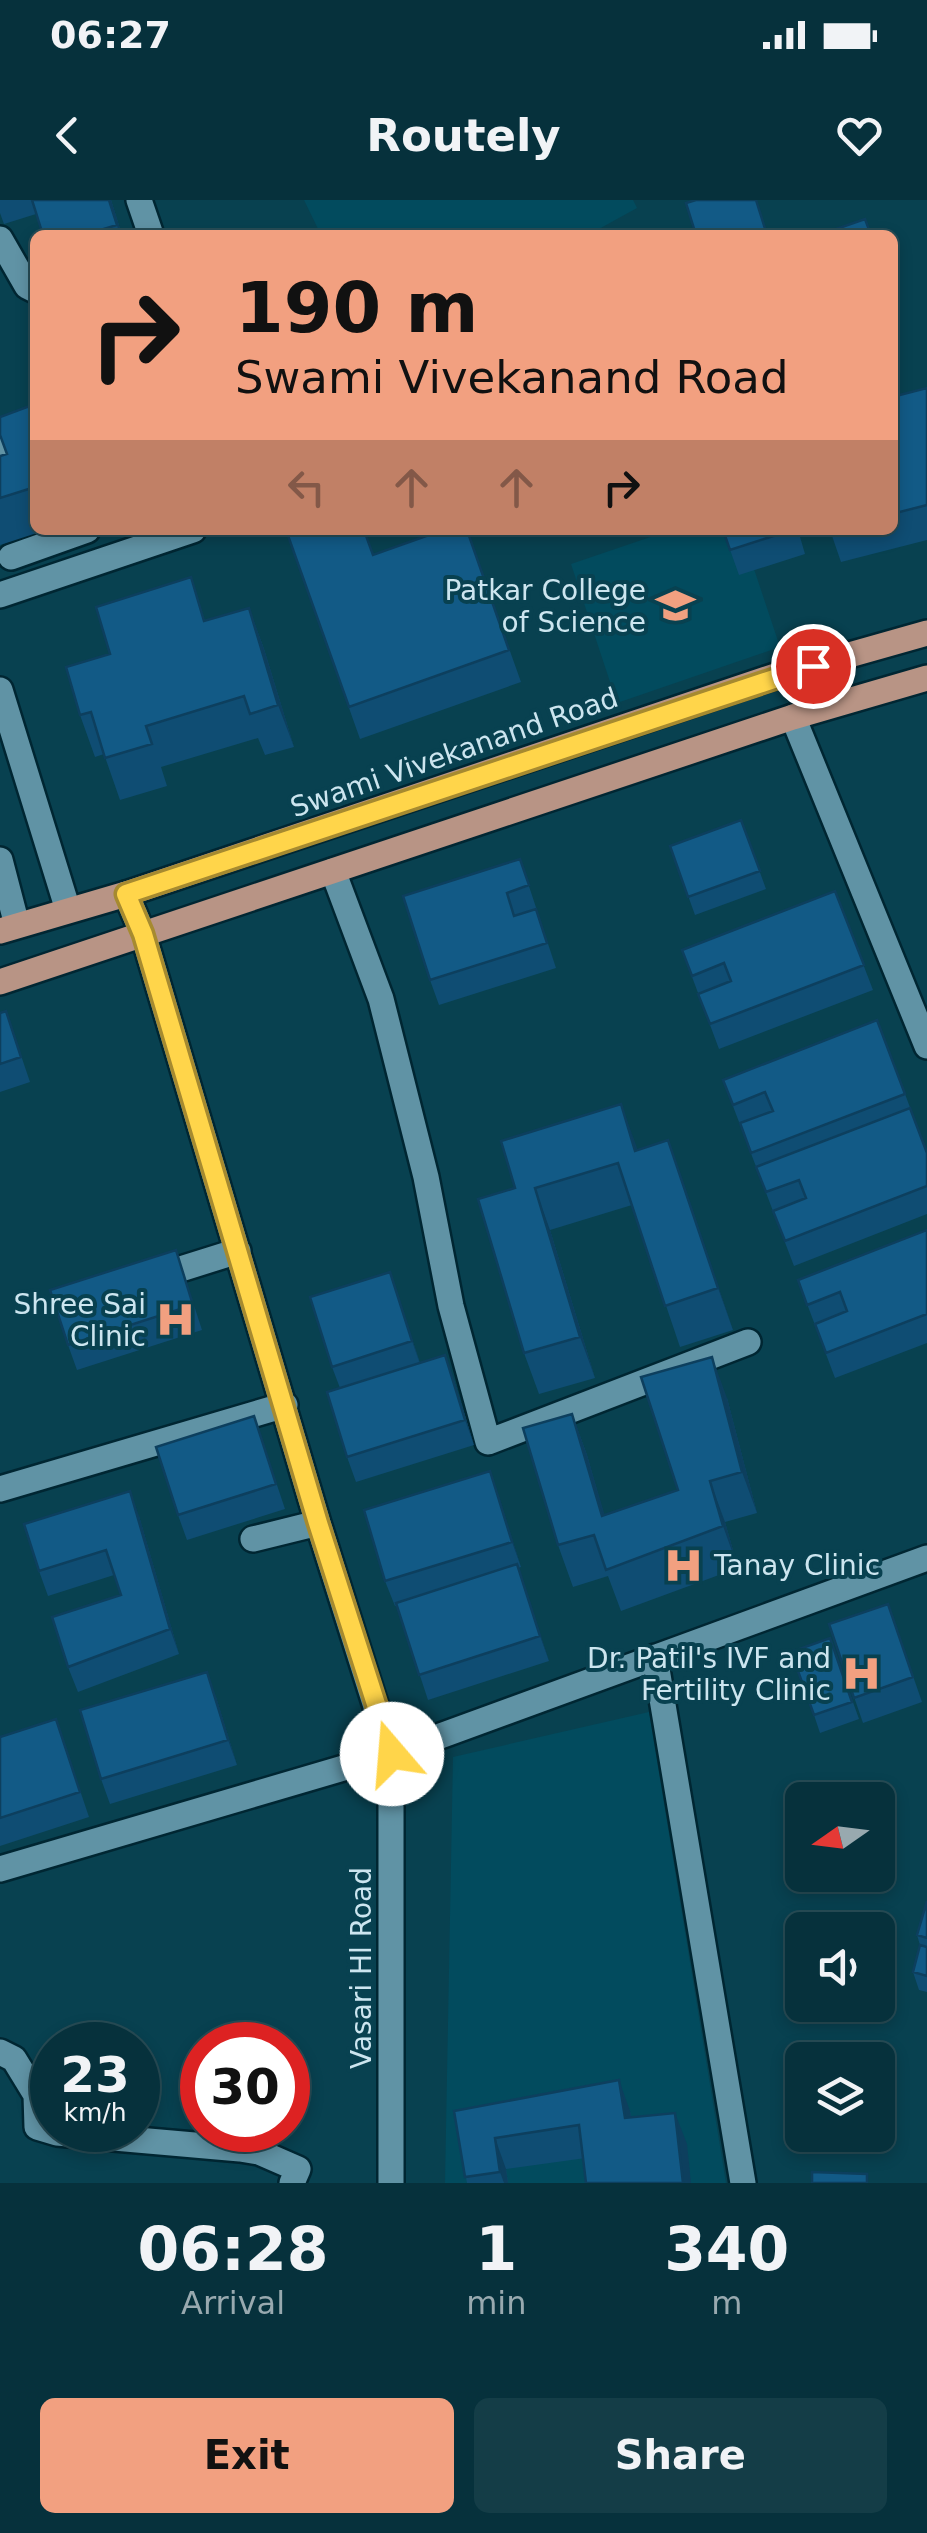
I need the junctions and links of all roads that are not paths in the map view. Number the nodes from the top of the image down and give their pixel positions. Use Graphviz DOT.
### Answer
graph roads {
  1 [pos="139,200"];
  2 [pos="149,230"];
  3 [pos="0,239"];
  4 [pos="30,288"];
  5 [pos="30,438"];
  6 [pos="0,448"];
  7 [pos="74,535"];
  8 [pos="178,535"];
  9 [pos="12,558"];
  10 [pos="0,595"];
  11 [pos="927,633"];
  12 [pos="927,678"];
  13 [pos="0,690"];
  14 [pos="793,717"];
  15 [pos="0,860"];
  16 [pos="333,871"];
  17 [pos="126,894"];
  18 [pos="68,910"];
  19 [pos="9,928"];
  20 [pos="143,934"];
  21 [pos="0,982"];
  22 [pos="927,1046"];
  23 [pos="238,1251"];
  24 [pos="133,1284"];
  25 [pos="748,1342"];
  26 [pos="285,1405"];
  27 [pos="0,1489"];
  28 [pos="318,1523"];
  29 [pos="254,1539"];
  30 [pos="927,1558"];
  31 [pos="656,1658"];
  32 [pos="392,1754"];
  33 [pos="0,1869"];
  34 [pos="0,2052"];
  35 [pos="292,2183"];
  36 [pos="391,2183"];
  37 [pos="744,2183"];
  1 -- 2 [label="street"];
  3 -- 4 [label="street"];
  5 -- 6 [label="street"];
  7 -- 9 [label="street"];
  8 -- 10 [label="street"];
  11 -- 17 [label="main road, Swami Vivekanand Road"];
  12 -- 14 [label="main road"];
  13 -- 18 [label="street"];
  14 -- 16 [label="main road"];
  14 -- 22 [label="street"];
  15 -- 19 [label="street"];
  16 -- 20 [label="main road"];
  16 -- 25 [label="street"];
  17 -- 18 [label="main road, Swami Vivekanand Road"];
  17 -- 20 [label="street, Vasari Hl Road"];
  18 -- 19 [label="main road, Swami Vivekanand Road"];
  20 -- 21 [label="main road"];
  20 -- 23 [label="street, Vasari Hl Road"];
  23 -- 24 [label="street"];
  23 -- 26 [label="street, Vasari Hl Road"];
  26 -- 27 [label="street"];
  26 -- 28 [label="street, Vasari Hl Road"];
  28 -- 29 [label="street"];
  28 -- 32 [label="street, Vasari Hl Road"];
  30 -- 31 [label="street"];
  31 -- 32 [label="street"];
  31 -- 37 [label="street"];
  32 -- 33 [label="street"];
  32 -- 36 [label="street, Vasari Hl Road"];
  34 -- 35 [label="street"];
}
